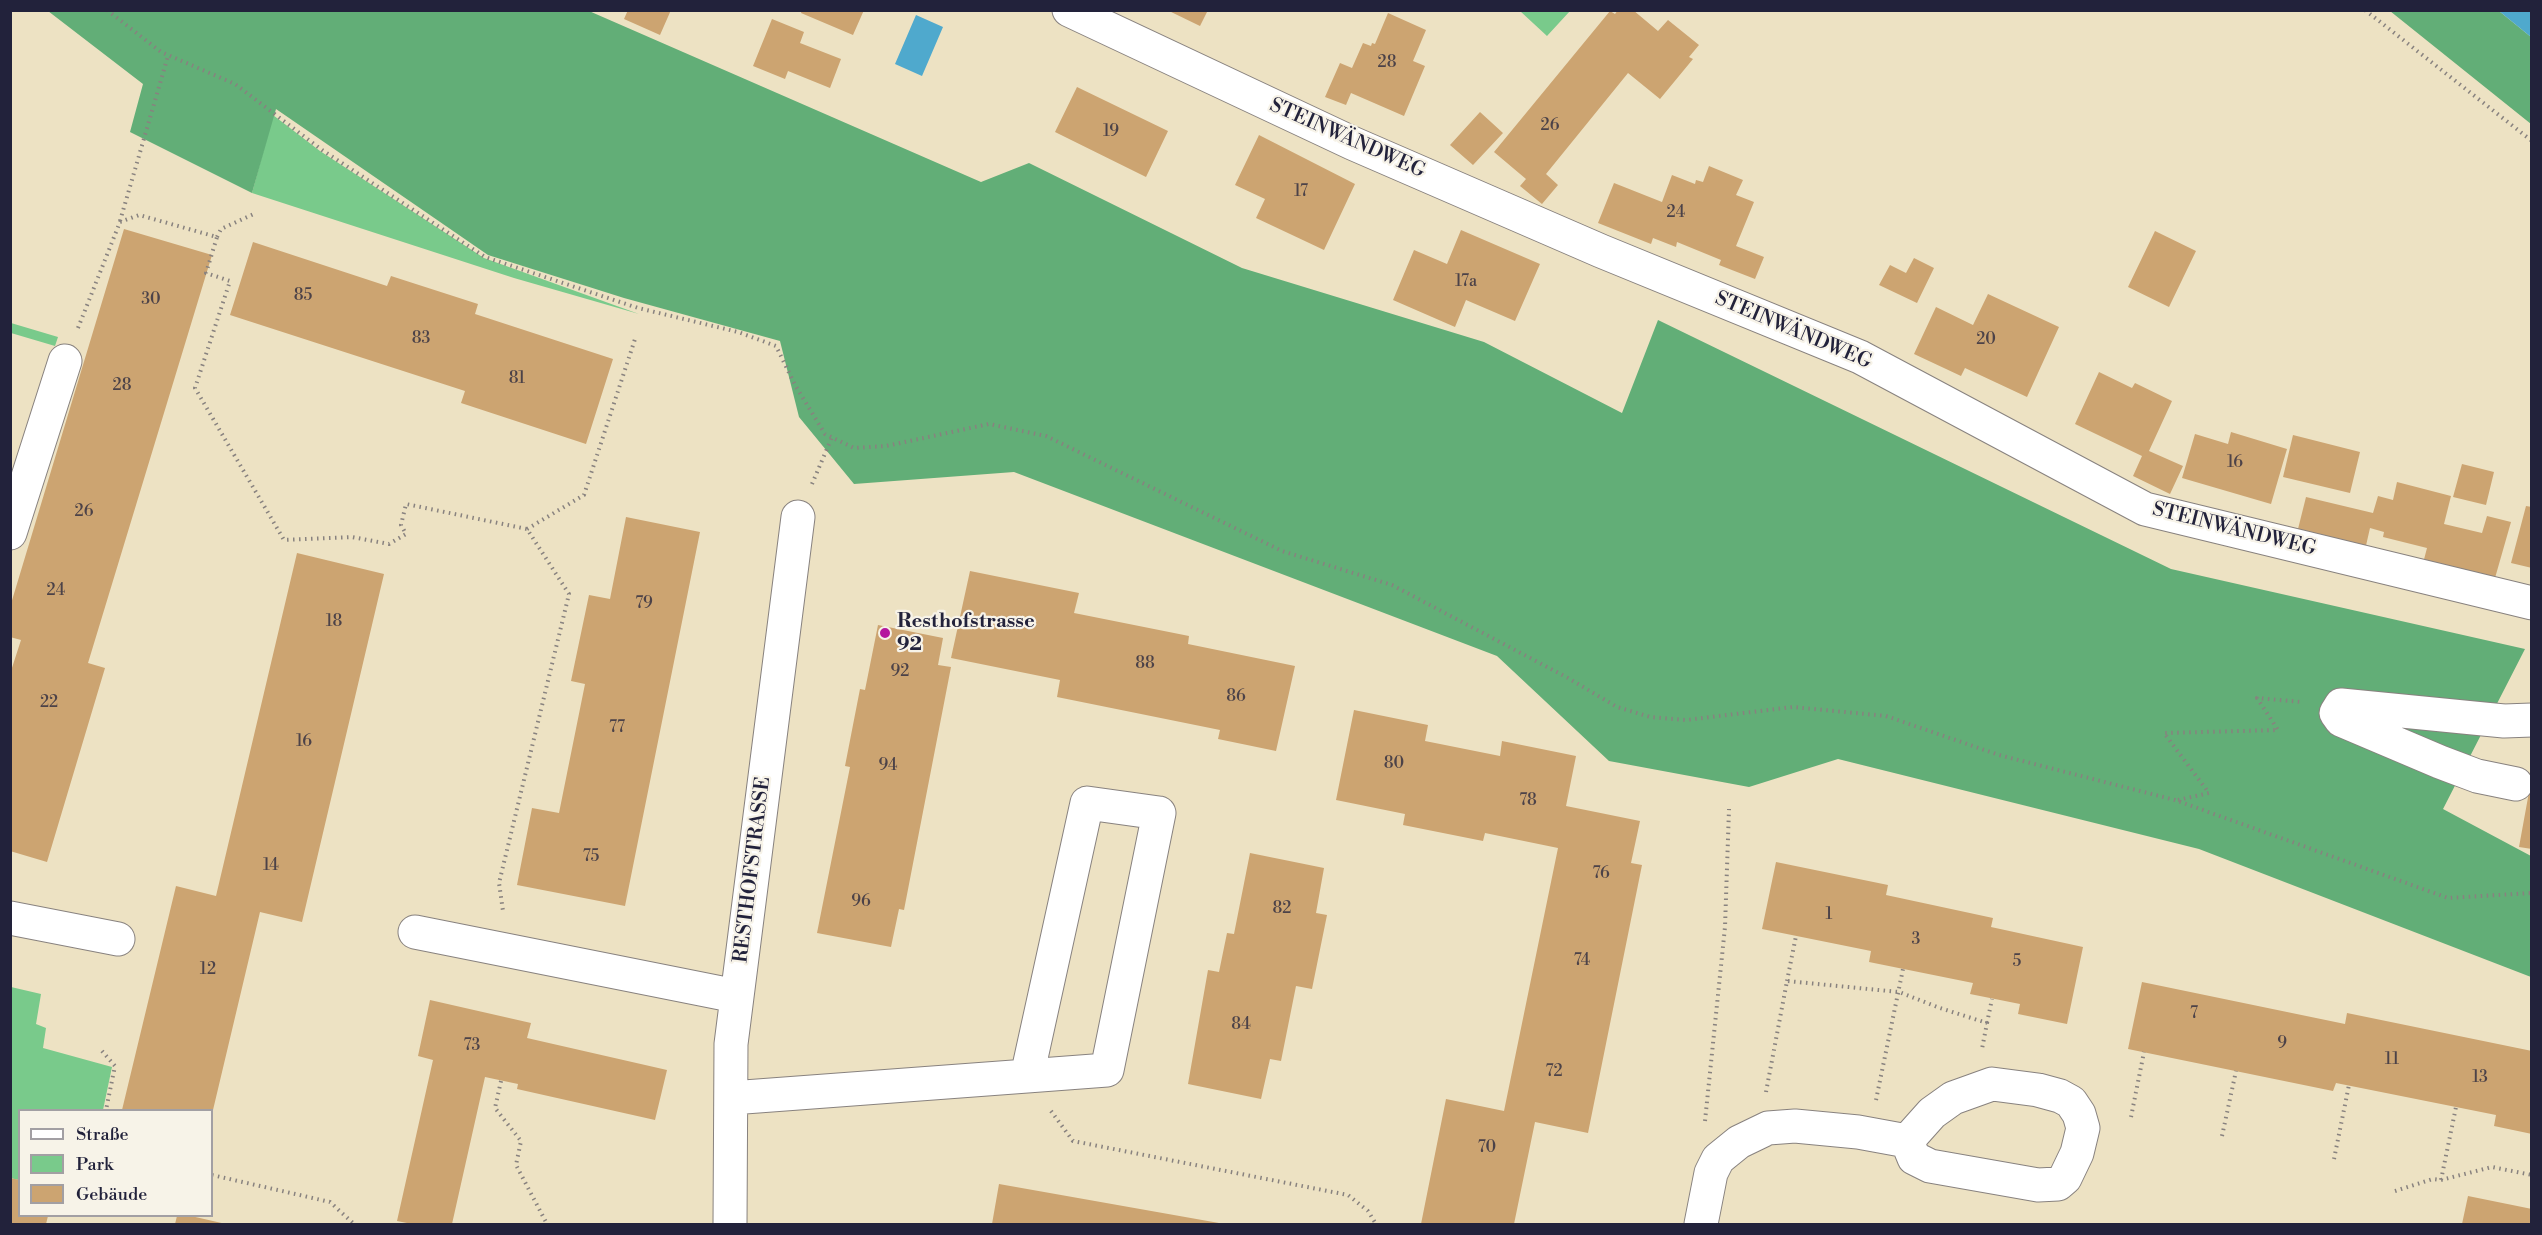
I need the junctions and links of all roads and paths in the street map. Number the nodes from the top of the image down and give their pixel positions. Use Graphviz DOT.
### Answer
graph roads {
  1 [pos="106,10"];
  2 [pos="1069,10"];
  3 [pos="2365,10"];
  4 [pos="168,56"];
  5 [pos="2532,141"];
  6 [pos="256,213"];
  7 [pos="120,222"];
  8 [pos="217,237"];
  9 [pos="636,336"];
  10 [pos="65,362"];
  11 [pos="798,517"];
  12 [pos="527,529"];
  13 [pos="10,533"];
  14 [pos="2532,603"];
  15 [pos="2341,705"];
  16 [pos="2532,720"];
  17 [pos="2516,784"];
  18 [pos="2175,800"];
  19 [pos="1729,810"];
  20 [pos="2532,893"];
  21 [pos="10,918"];
  22 [pos="415,932"];
  23 [pos="1796,936"];
  24 [pos="118,939"];
  25 [pos="507,950"];
  26 [pos="1903,969"];
  27 [pos="1787,981"];
  28 [pos="1899,992"];
  29 [pos="736,996"];
  30 [pos="1992,999"];
  31 [pos="1987,1023"];
  32 [pos="102,1051"];
  33 [pos="2144,1052"];
  34 [pos="2236,1071"];
  35 [pos="1027,1076"];
  36 [pos="501,1081"];
  37 [pos="2349,1085"];
  38 [pos="1980,1089"];
  39 [pos="731,1098"];
  40 [pos="1765,1102"];
  41 [pos="1875,1104"];
  42 [pos="2456,1107"];
  43 [pos="106,1109"];
  44 [pos="2131,1117"];
  45 [pos="1704,1132"];
  46 [pos="2222,1136"];
  47 [pos="1907,1141"];
  48 [pos="2334,1159"];
  49 [pos="213,1175"];
  50 [pos="2532,1175"];
  51 [pos="2441,1180"];
  52 [pos="2395,1191"];
  53 [pos="354,1224"];
  54 [pos="548,1224"];
  55 [pos="730,1224"];
  56 [pos="1376,1224"];
  57 [pos="1701,1224"];
  1 -- 4 [label="path"];
  2 -- 14 [label="street, STEINWÄNDWEG"];
  3 -- 5 [label="path"];
  4 -- 7 [label="path"];
  4 -- 18 [label="path"];
  6 -- 8 [label="path"];
  7 -- 8 [label="path"];
  7 -- 10 [label="path"];
  8 -- 12 [label="path"];
  9 -- 12 [label="path"];
  10 -- 13 [label="street"];
  11 -- 29 [label="street, RESTHOFSTRASSE"];
  12 -- 25 [label="path"];
  15 -- 16 [label="street"];
  15 -- 17 [label="street"];
  15 -- 18 [label="path"];
  18 -- 20 [label="path"];
  19 -- 45 [label="path"];
  21 -- 24 [label="street"];
  22 -- 25 [label="street"];
  23 -- 27 [label="path"];
  25 -- 29 [label="street"];
  26 -- 28 [label="path"];
  27 -- 28 [label="path"];
  27 -- 40 [label="path"];
  28 -- 31 [label="path"];
  28 -- 41 [label="path"];
  29 -- 39 [label="street, RESTHOFSTRASSE"];
  30 -- 31 [label="path"];
  31 -- 38 [label="path"];
  32 -- 43 [label="path"];
  33 -- 44 [label="path"];
  34 -- 46 [label="path"];
  35 -- 35 [label="street"];
  35 -- 39 [label="street"];
  35 -- 56 [label="path"];
  36 -- 54 [label="path"];
  37 -- 48 [label="path"];
  38 -- 47 [label="street"];
  38 -- 47 [label="street"];
  39 -- 55 [label="street, RESTHOFSTRASSE"];
  42 -- 51 [label="path"];
  47 -- 57 [label="street"];
  49 -- 53 [label="path"];
  50 -- 51 [label="path"];
  51 -- 52 [label="path"];
}
